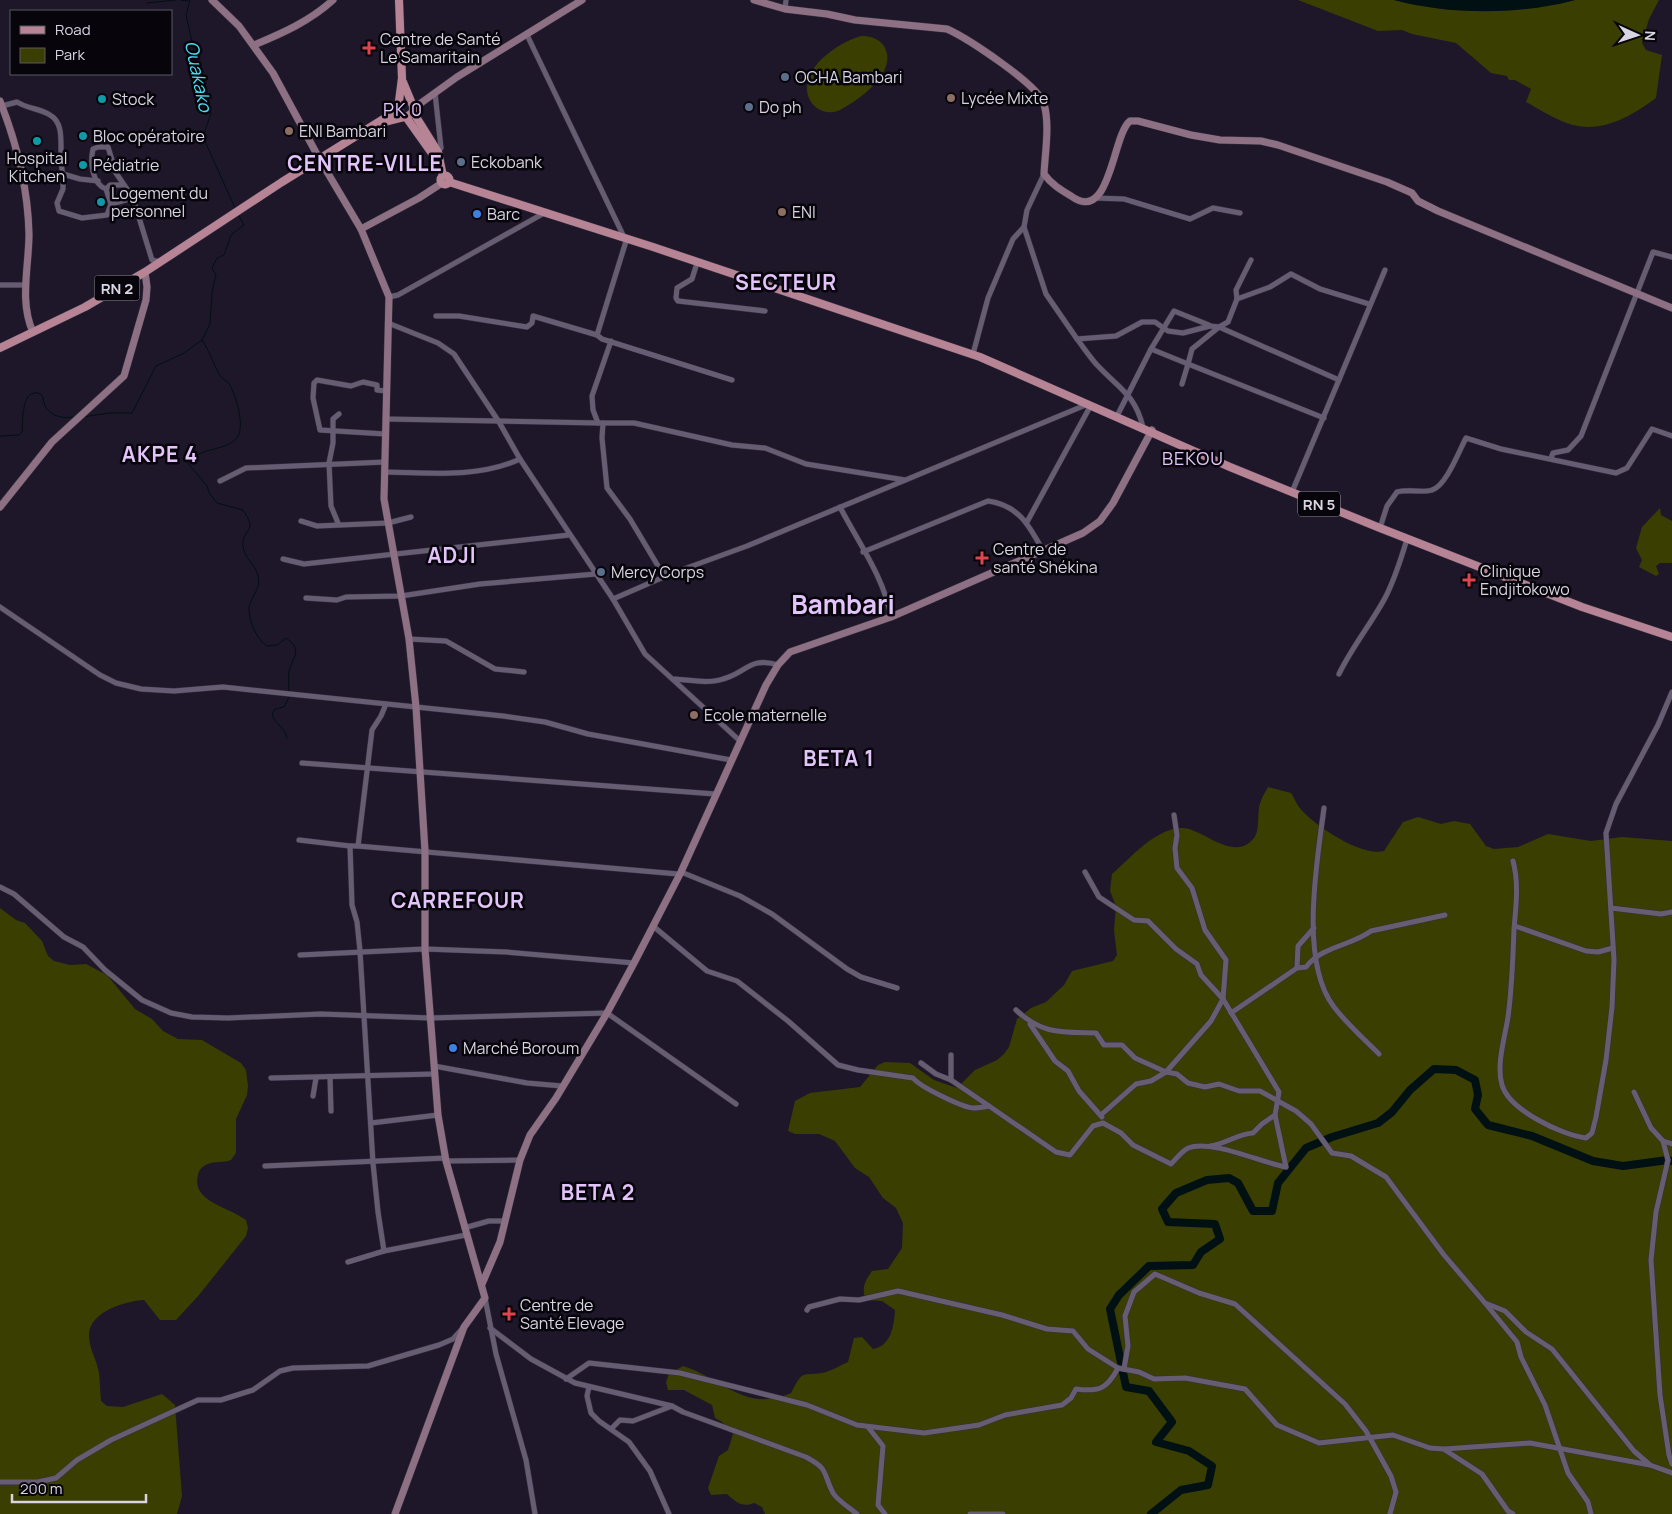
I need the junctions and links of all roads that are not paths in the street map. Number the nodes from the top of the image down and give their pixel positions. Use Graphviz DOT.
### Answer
graph roads {
  1 [pos="212,0"];
  2 [pos="334,0"];
  3 [pos="399,0"];
  4 [pos="582,0"];
  5 [pos="754,0"];
  6 [pos="786,0"];
  7 [pos="785,9"];
  8 [pos="527,35"];
  9 [pos="254,45"];
  10 [pos="435,93"];
  11 [pos="1,103"];
  12 [pos="407,109"];
  13 [pos="435,154"];
  14 [pos="320,160"];
  15 [pos="64,174"];
  16 [pos="1044,174"];
  17 [pos="445,180"];
  18 [pos="98,181"];
  19 [pos="122,185"];
  20 [pos="106,188"];
  21 [pos="134,198"];
  22 [pos="1095,198"];
  23 [pos="111,204"];
  24 [pos="546,212"];
  25 [pos="1240,213"];
  26 [pos="1024,227"];
  27 [pos="362,229"];
  28 [pos="625,238"];
  29 [pos="1672,257"];
  30 [pos="1251,260"];
  31 [pos="160,262"];
  32 [pos="697,263"];
  33 [pos="1385,270"];
  34 [pos="145,272"];
  35 [pos="26,284"];
  36 [pos="0,285"];
  37 [pos="1637,295"];
  38 [pos="389,297"];
  39 [pos="1237,299"];
  40 [pos="1369,304"];
  41 [pos="1672,308"];
  42 [pos="765,311"];
  43 [pos="436,316"];
  44 [pos="388,323"];
  45 [pos="1210,326"];
  46 [pos="1219,327"];
  47 [pos="1164,328"];
  48 [pos="33,332"];
  49 [pos="597,335"];
  50 [pos="1077,339"];
  51 [pos="611,341"];
  52 [pos="0,348"];
  53 [pos="1151,348"];
  54 [pos="973,354"];
  55 [pos="1188,364"];
  56 [pos="732,380"];
  57 [pos="1339,380"];
  58 [pos="1182,384"];
  59 [pos="386,391"];
  60 [pos="1128,394"];
  61 [pos="1090,404"];
  62 [pos="339,414"];
  63 [pos="1117,416"];
  64 [pos="1324,418"];
  65 [pos="385,419"];
  66 [pos="499,422"];
  67 [pos="601,423"];
  68 [pos="1143,427"];
  69 [pos="1152,430"];
  70 [pos="333,431"];
  71 [pos="385,434"];
  72 [pos="1672,436"];
  73 [pos="1551,458"];
  74 [pos="520,459"];
  75 [pos="385,462"];
  76 [pos="329,463"];
  77 [pos="385,472"];
  78 [pos="905,480"];
  79 [pos="220,481"];
  80 [pos="1292,492"];
  81 [pos="0,507"];
  82 [pos="840,508"];
  83 [pos="411,517"];
  84 [pos="301,521"];
  85 [pos="1027,522"];
  86 [pos="338,523"];
  87 [pos="388,523"];
  88 [pos="1380,528"];
  89 [pos="570,535"];
  90 [pos="1406,539"];
  91 [pos="1042,549"];
  92 [pos="863,552"];
  93 [pos="395,555"];
  94 [pos="283,559"];
  95 [pos="673,573"];
  96 [pos="596,574"];
  97 [pos="401,596"];
  98 [pos="306,598"];
  99 [pos="613,600"];
  100 [pos="0,607"];
  101 [pos="891,616"];
  102 [pos="1672,637"];
  103 [pos="409,639"];
  104 [pos="778,665"];
  105 [pos="524,672"];
  106 [pos="1339,674"];
  107 [pos="675,679"];
  108 [pos="1672,692"];
  109 [pos="386,704"];
  110 [pos="416,707"];
  111 [pos="740,741"];
  112 [pos="732,760"];
  113 [pos="302,764"];
  114 [pos="367,770"];
  115 [pos="419,771"];
  116 [pos="715,794"];
  117 [pos="1324,808"];
  118 [pos="1174,815"];
  119 [pos="299,840"];
  120 [pos="350,846"];
  121 [pos="358,846"];
  122 [pos="425,851"];
  123 [pos="1513,860"];
  124 [pos="680,872"];
  125 [pos="1084,872"];
  126 [pos="0,888"];
  127 [pos="1612,908"];
  128 [pos="1672,912"];
  129 [pos="1445,915"];
  130 [pos="653,926"];
  131 [pos="1515,926"];
  132 [pos="1314,928"];
  133 [pos="1614,948"];
  134 [pos="425,949"];
  135 [pos="360,951"];
  136 [pos="300,955"];
  137 [pos="1314,956"];
  138 [pos="634,963"];
  139 [pos="1297,968"];
  140 [pos="897,988"];
  141 [pos="1222,999"];
  142 [pos="1016,1010"];
  143 [pos="607,1013"];
  144 [pos="1231,1013"];
  145 [pos="366,1016"];
  146 [pos="430,1018"];
  147 [pos="1030,1023"];
  148 [pos="1379,1054"];
  149 [pos="952,1055"];
  150 [pos="921,1063"];
  151 [pos="434,1070"];
  152 [pos="1166,1072"];
  153 [pos="330,1077"];
  154 [pos="369,1077"];
  155 [pos="271,1078"];
  156 [pos="316,1078"];
  157 [pos="951,1080"];
  158 [pos="562,1086"];
  159 [pos="1634,1092"];
  160 [pos="313,1096"];
  161 [pos="1278,1102"];
  162 [pos="736,1104"];
  163 [pos="989,1106"];
  164 [pos="331,1110"];
  165 [pos="1102,1114"];
  166 [pos="438,1115"];
  167 [pos="1275,1115"];
  168 [pos="371,1123"];
  169 [pos="1103,1123"];
  170 [pos="1663,1141"];
  171 [pos="1672,1144"];
  172 [pos="1206,1146"];
  173 [pos="446,1160"];
  174 [pos="520,1160"];
  175 [pos="373,1163"];
  176 [pos="265,1166"];
  177 [pos="505,1221"];
  178 [pos="465,1232"];
  179 [pos="384,1251"];
  180 [pos="348,1262"];
  181 [pos="482,1284"];
  182 [pos="485,1298"];
  183 [pos="1484,1303"];
  184 [pos="807,1310"];
  185 [pos="464,1327"];
  186 [pos="490,1328"];
  187 [pos="1121,1369"];
  188 [pos="566,1379"];
  189 [pos="589,1386"];
  190 [pos="672,1406"];
  191 [pos="868,1427"];
  192 [pos="611,1430"];
  193 [pos="1369,1437"];
  194 [pos="1558,1448"];
  195 [pos="1444,1450"];
  196 [pos="1672,1464"];
  197 [pos="1650,1465"];
  198 [pos="1672,1473"];
  199 [pos="0,1482"];
  200 [pos="395,1514"];
  201 [pos="535,1514"];
  202 [pos="670,1514"];
  203 [pos="857,1514"];
  204 [pos="885,1514"];
  205 [pos="970,1514"];
  206 [pos="1003,1514"];
  207 [pos="1390,1514"];
  208 [pos="1513,1514"];
  209 [pos="1591,1514"];
  1 -- 9 [label="street"];
  2 -- 9 [label="street"];
  3 -- 12 [label="main road"];
  4 -- 8 [label="street"];
  5 -- 7 [label="street"];
  6 -- 7 [label="street"];
  7 -- 16 [label="street"];
  8 -- 10 [label="street"];
  8 -- 28 [label="street"];
  9 -- 14 [label="street"];
  10 -- 12 [label="street"];
  10 -- 13 [label="street"];
  11 -- 15 [label="street"];
  11 -- 35 [label="street"];
  12 -- 13 [label="main road"];
  12 -- 14 [label="main road, RN 2"];
  13 -- 17 [label="main road"];
  14 -- 27 [label="street"];
  14 -- 31 [label="main road, RN 2"];
  15 -- 18 [label="street"];
  15 -- 23 [label="street"];
  16 -- 22 [label="street"];
  16 -- 26 [label="street"];
  17 -- 24 [label="main road, RN 5"];
  17 -- 27 [label="street"];
  18 -- 19 [label="street"];
  18 -- 20 [label="street"];
  19 -- 20 [label="street"];
  19 -- 21 [label="street"];
  20 -- 23 [label="street"];
  21 -- 23 [label="street"];
  21 -- 31 [label="street"];
  22 -- 25 [label="street"];
  22 -- 37 [label="street"];
  24 -- 28 [label="main road, RN 5"];
  24 -- 38 [label="street"];
  26 -- 50 [label="street"];
  26 -- 54 [label="street"];
  27 -- 38 [label="street"];
  28 -- 32 [label="main road, RN 5"];
  28 -- 49 [label="street"];
  29 -- 37 [label="street"];
  30 -- 39 [label="street"];
  31 -- 34 [label="main road, RN 2"];
  32 -- 42 [label="street"];
  32 -- 54 [label="main road, RN 5"];
  33 -- 40 [label="street"];
  34 -- 48 [label="main road, RN 2"];
  34 -- 81 [label="street"];
  35 -- 36 [label="street"];
  35 -- 48 [label="street"];
  37 -- 41 [label="street"];
  37 -- 73 [label="street"];
  38 -- 44 [label="street"];
  39 -- 40 [label="street"];
  39 -- 46 [label="street"];
  40 -- 57 [label="street"];
  43 -- 49 [label="street"];
  44 -- 59 [label="street"];
  44 -- 66 [label="street"];
  45 -- 46 [label="street"];
  45 -- 47 [label="street"];
  45 -- 47 [label="street"];
  46 -- 55 [label="street"];
  46 -- 57 [label="street"];
  47 -- 50 [label="street"];
  47 -- 53 [label="street"];
  48 -- 52 [label="main road, RN 2"];
  49 -- 51 [label="street"];
  50 -- 60 [label="street"];
  51 -- 56 [label="street"];
  51 -- 67 [label="street"];
  53 -- 55 [label="street"];
  53 -- 60 [label="street"];
  54 -- 61 [label="main road, RN 5"];
  55 -- 58 [label="street"];
  55 -- 64 [label="street"];
  57 -- 64 [label="street"];
  59 -- 65 [label="street"];
  59 -- 70 [label="street"];
  60 -- 63 [label="street"];
  60 -- 68 [label="street"];
  61 -- 63 [label="main road, RN 5"];
  61 -- 78 [label="street"];
  61 -- 85 [label="street"];
  62 -- 70 [label="street"];
  63 -- 68 [label="main road, RN 5"];
  64 -- 80 [label="street"];
  65 -- 66 [label="street"];
  65 -- 71 [label="street"];
  66 -- 67 [label="street"];
  66 -- 74 [label="street"];
  67 -- 78 [label="street"];
  67 -- 95 [label="street"];
  68 -- 69 [label="main road, RN 5"];
  69 -- 80 [label="main road, RN 5"];
  69 -- 91 [label="street"];
  70 -- 71 [label="street"];
  70 -- 76 [label="street"];
  71 -- 75 [label="street"];
  72 -- 73 [label="street"];
  73 -- 88 [label="street"];
  74 -- 77 [label="street"];
  74 -- 89 [label="street"];
  75 -- 76 [label="street"];
  75 -- 77 [label="street"];
  76 -- 79 [label="street"];
  76 -- 86 [label="street"];
  77 -- 87 [label="street"];
  78 -- 82 [label="street"];
  80 -- 88 [label="main road, RN 5"];
  82 -- 92 [label="street"];
  82 -- 95 [label="street"];
  83 -- 87 [label="street"];
  84 -- 86 [label="street"];
  85 -- 91 [label="street"];
  85 -- 92 [label="street"];
  86 -- 87 [label="street"];
  87 -- 93 [label="street"];
  88 -- 90 [label="main road, RN 5"];
  89 -- 93 [label="street"];
  89 -- 96 [label="street"];
  90 -- 102 [label="main road, RN 5"];
  90 -- 106 [label="street"];
  91 -- 101 [label="street"];
  92 -- 101 [label="street"];
  93 -- 94 [label="street"];
  93 -- 97 [label="street"];
  95 -- 99 [label="street"];
  96 -- 97 [label="street"];
  96 -- 99 [label="street"];
  97 -- 98 [label="street"];
  97 -- 103 [label="street"];
  99 -- 107 [label="street"];
  100 -- 109 [label="street"];
  101 -- 104 [label="street"];
  103 -- 105 [label="street"];
  103 -- 110 [label="street"];
  104 -- 107 [label="street"];
  104 -- 111 [label="street"];
  107 -- 111 [label="street"];
  108 -- 127 [label="street"];
  109 -- 110 [label="street"];
  109 -- 114 [label="street"];
  110 -- 112 [label="street"];
  110 -- 115 [label="street"];
  111 -- 112 [label="street"];
  112 -- 116 [label="street"];
  113 -- 114 [label="street"];
  114 -- 115 [label="street"];
  114 -- 121 [label="street"];
  115 -- 116 [label="street"];
  115 -- 122 [label="street"];
  116 -- 124 [label="street"];
  117 -- 132 [label="street"];
  118 -- 141 [label="street"];
  119 -- 120 [label="street"];
  120 -- 121 [label="street"];
  120 -- 135 [label="street"];
  121 -- 122 [label="street"];
  122 -- 124 [label="street"];
  122 -- 134 [label="street"];
  123 -- 131 [label="street"];
  124 -- 130 [label="street"];
  124 -- 140 [label="street"];
  125 -- 141 [label="street"];
  126 -- 145 [label="street"];
  127 -- 128 [label="street"];
  127 -- 133 [label="street"];
  129 -- 137 [label="street"];
  130 -- 138 [label="street"];
  130 -- 163 [label="street"];
  131 -- 133 [label="street"];
  131 -- 133 [label="street"];
  132 -- 137 [label="street"];
  132 -- 139 [label="street"];
  134 -- 135 [label="street"];
  134 -- 138 [label="street"];
  134 -- 146 [label="street"];
  135 -- 136 [label="street"];
  135 -- 145 [label="street"];
  137 -- 139 [label="street"];
  137 -- 148 [label="street"];
  138 -- 143 [label="street"];
  139 -- 144 [label="street"];
  141 -- 144 [label="street"];
  141 -- 152 [label="street"];
  142 -- 147 [label="street"];
  143 -- 146 [label="street"];
  143 -- 158 [label="street"];
  143 -- 162 [label="street"];
  144 -- 161 [label="street"];
  145 -- 146 [label="street"];
  145 -- 154 [label="street"];
  146 -- 151 [label="street"];
  147 -- 152 [label="street"];
  147 -- 165 [label="street"];
  149 -- 157 [label="street"];
  150 -- 157 [label="street"];
  151 -- 154 [label="street"];
  151 -- 158 [label="street"];
  151 -- 166 [label="street"];
  152 -- 161 [label="street"];
  152 -- 165 [label="street"];
  153 -- 154 [label="street"];
  153 -- 156 [label="street"];
  153 -- 164 [label="street"];
  154 -- 168 [label="street"];
  155 -- 156 [label="street"];
  156 -- 160 [label="street"];
  157 -- 163 [label="street"];
  158 -- 174 [label="street"];
  159 -- 170 [label="street"];
  161 -- 167 [label="street"];
  161 -- 183 [label="street"];
  163 -- 169 [label="street"];
  165 -- 169 [label="street"];
  166 -- 168 [label="street"];
  166 -- 173 [label="street"];
  167 -- 172 [label="street"];
  167 -- 172 [label="street"];
  168 -- 175 [label="street"];
  169 -- 172 [label="street"];
  170 -- 171 [label="street"];
  170 -- 196 [label="street"];
  173 -- 174 [label="street"];
  173 -- 175 [label="street"];
  173 -- 178 [label="street"];
  174 -- 177 [label="street"];
  175 -- 176 [label="street"];
  175 -- 179 [label="street"];
  177 -- 178 [label="street"];
  177 -- 181 [label="street"];
  178 -- 179 [label="street"];
  178 -- 181 [label="street"];
  179 -- 180 [label="street"];
  181 -- 182 [label="street"];
  182 -- 185 [label="street"];
  182 -- 186 [label="street"];
  183 -- 194 [label="street"];
  183 -- 197 [label="street"];
  184 -- 187 [label="street"];
  185 -- 199 [label="street"];
  185 -- 200 [label="street"];
  186 -- 188 [label="street"];
  186 -- 201 [label="street"];
  187 -- 191 [label="street"];
  187 -- 193 [label="street"];
  187 -- 193 [label="street"];
  188 -- 189 [label="street"];
  188 -- 191 [label="street"];
  189 -- 190 [label="street"];
  189 -- 192 [label="street"];
  190 -- 192 [label="street"];
  190 -- 203 [label="street"];
  191 -- 204 [label="street"];
  192 -- 202 [label="street"];
  193 -- 195 [label="street"];
  193 -- 207 [label="street"];
  194 -- 195 [label="street"];
  194 -- 197 [label="street"];
  194 -- 209 [label="street"];
  195 -- 208 [label="street"];
  197 -- 198 [label="street"];
  205 -- 206 [label="street"];
}
